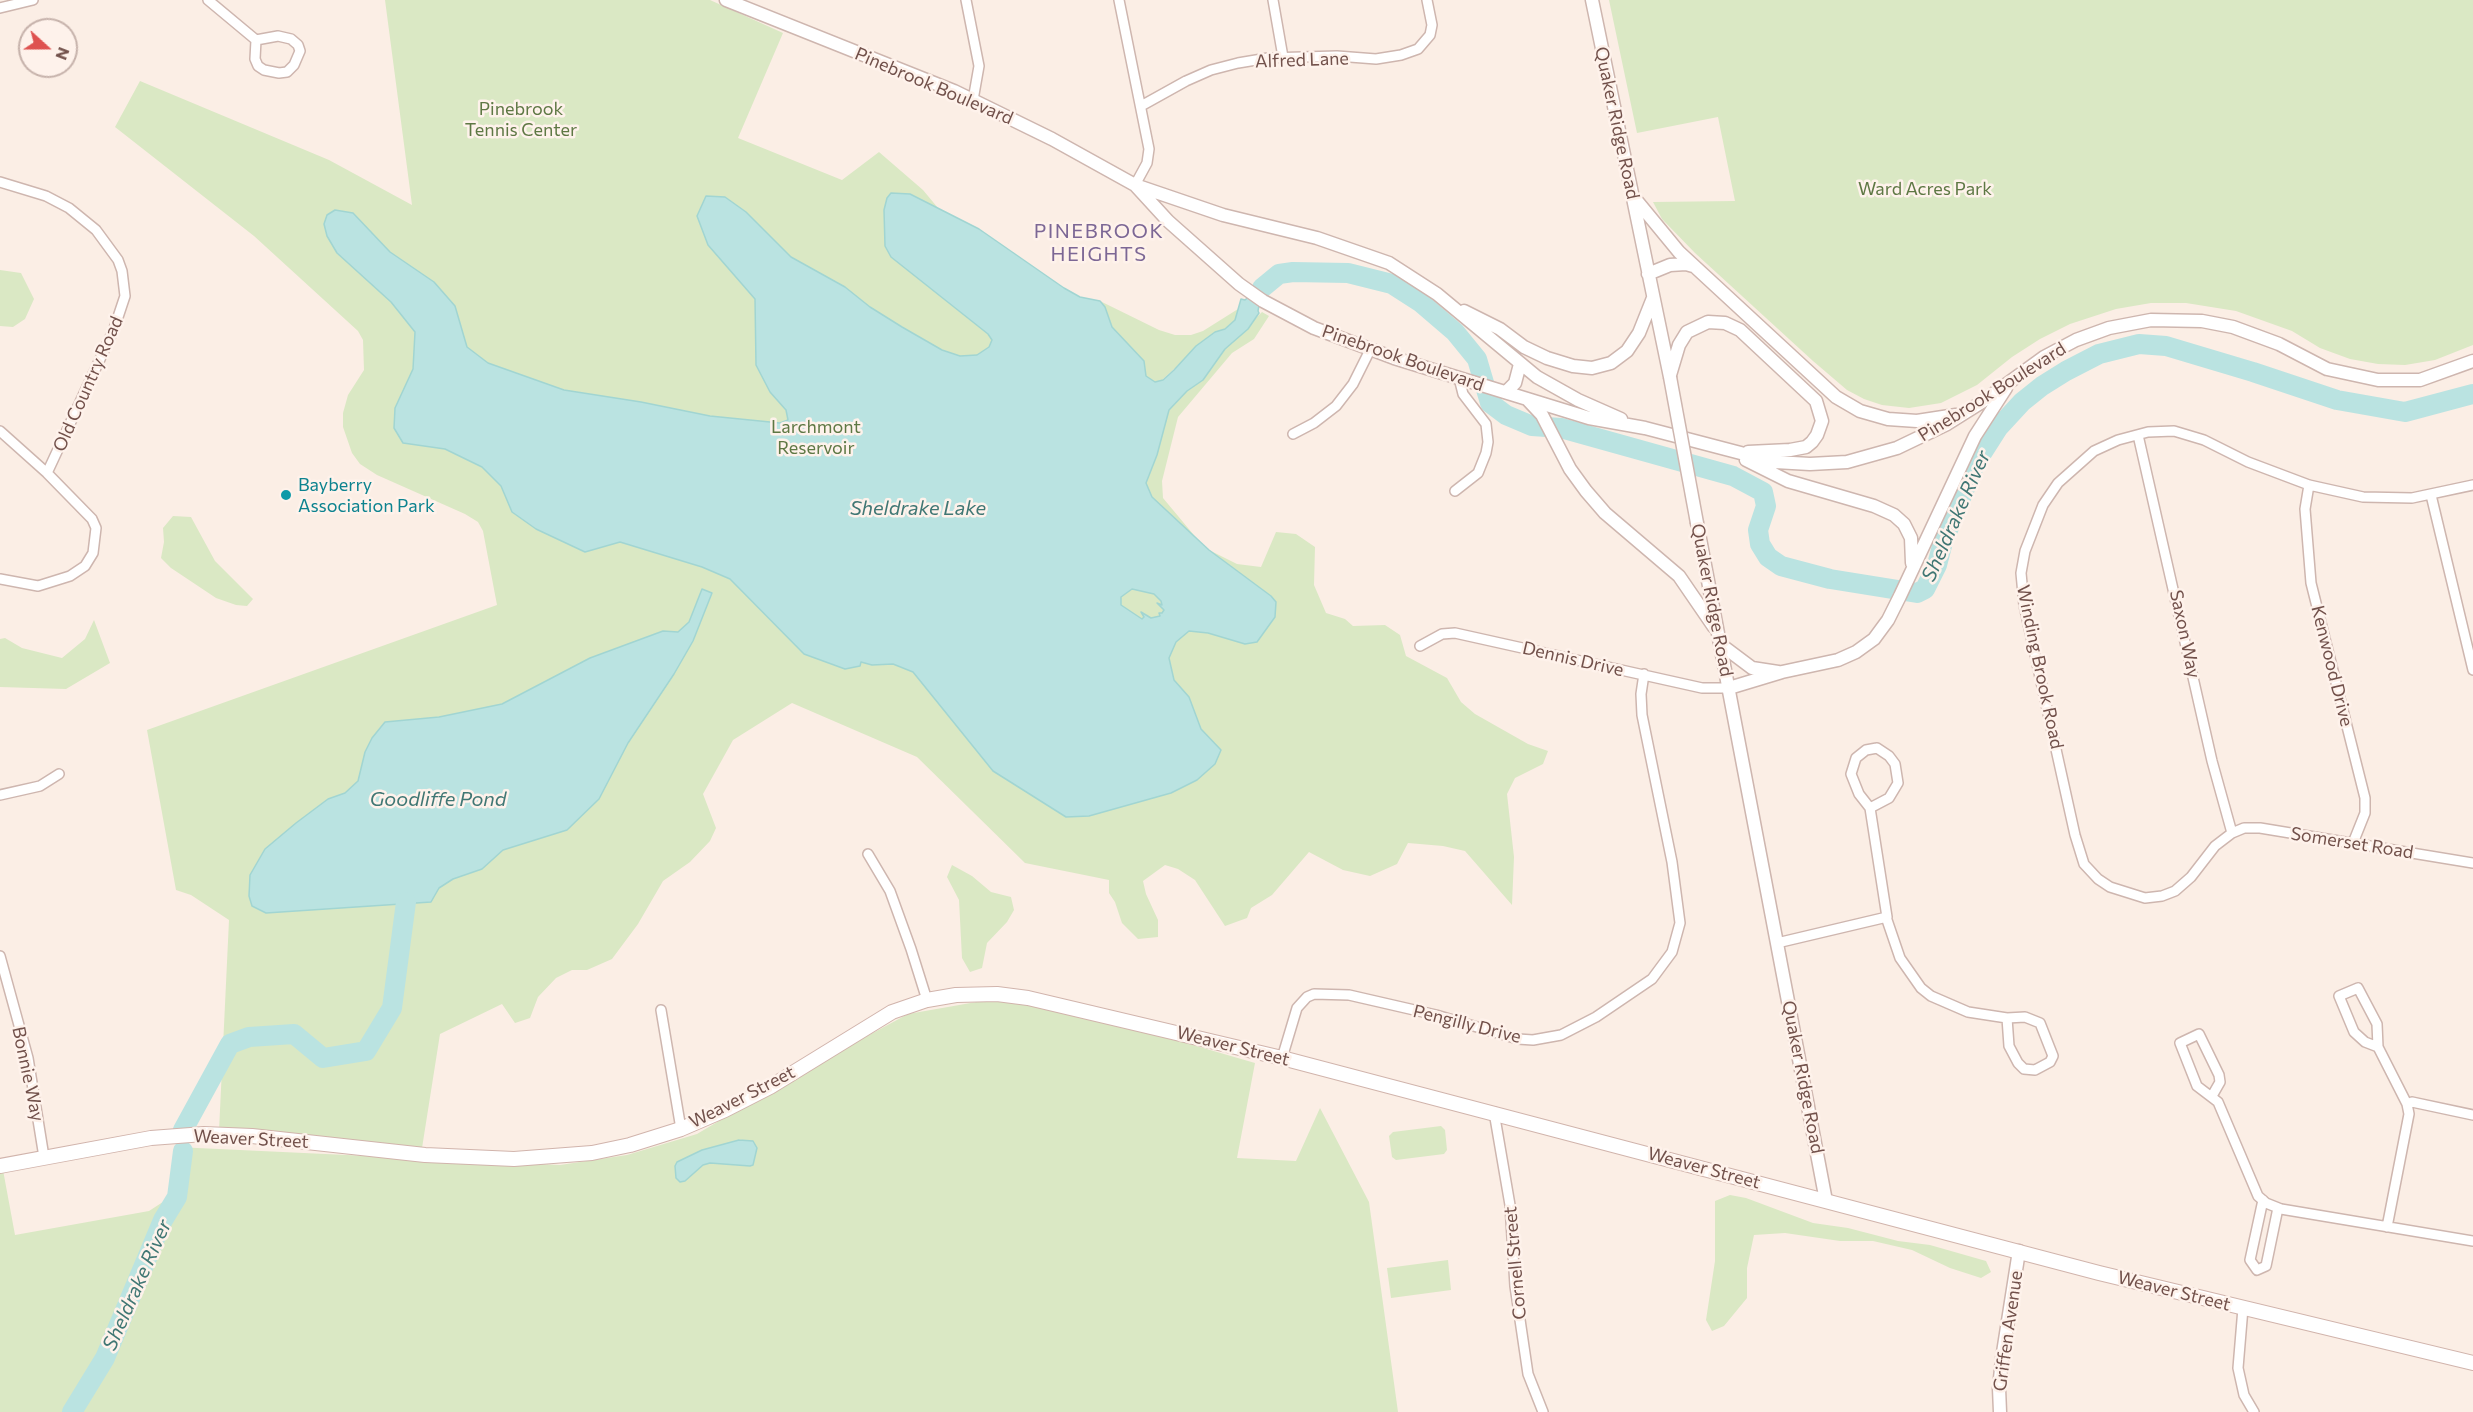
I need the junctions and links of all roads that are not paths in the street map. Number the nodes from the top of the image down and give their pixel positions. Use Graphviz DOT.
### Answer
graph roads {
  1 [pos="33,0"];
  2 [pos="208,0"];
  3 [pos="726,0"];
  4 [pos="966,0"];
  5 [pos="1119,0"];
  6 [pos="1273,0"];
  7 [pos="1427,0"];
  8 [pos="1592,0"];
  9 [pos="0,8"];
  10 [pos="256,40"];
  11 [pos="1283,57"];
  12 [pos="973,100"];
  13 [pos="1141,106"];
  14 [pos="0,182"];
  15 [pos="1135,185"];
  16 [pos="1632,195"];
  17 [pos="1694,267"];
  18 [pos="1648,274"];
  19 [pos="1653,297"];
  20 [pos="1448,303"];
  21 [pos="1370,350"];
  22 [pos="2473,361"];
  23 [pos="1520,364"];
  24 [pos="1670,377"];
  25 [pos="1459,378"];
  26 [pos="2010,382"];
  27 [pos="1506,392"];
  28 [pos="1527,399"];
  29 [pos="1963,414"];
  30 [pos="1645,428"];
  31 [pos="0,431"];
  32 [pos="1293,434"];
  33 [pos="2138,435"];
  34 [pos="1732,452"];
  35 [pos="47,473"];
  36 [pos="2309,485"];
  37 [pos="2473,485"];
  38 [pos="1455,491"];
  39 [pos="2431,495"];
  40 [pos="1910,573"];
  41 [pos="0,579"];
  42 [pos="1719,638"];
  43 [pos="1420,646"];
  44 [pos="2473,670"];
  45 [pos="1782,672"];
  46 [pos="1644,674"];
  47 [pos="1729,688"];
  48 [pos="59,774"];
  49 [pos="0,795"];
  50 [pos="1870,808"];
  51 [pos="2232,833"];
  52 [pos="2353,843"];
  53 [pos="868,854"];
  54 [pos="2473,863"];
  55 [pos="1886,917"];
  56 [pos="1777,943"];
  57 [pos="0,956"];
  58 [pos="927,1000"];
  59 [pos="661,1010"];
  60 [pos="2007,1018"];
  61 [pos="2378,1047"];
  62 [pos="1282,1058"];
  63 [pos="2212,1096"];
  64 [pos="2407,1104"];
  65 [pos="1494,1112"];
  66 [pos="2473,1115"];
  67 [pos="681,1129"];
  68 [pos="44,1157"];
  69 [pos="0,1166"];
  70 [pos="2263,1200"];
  71 [pos="1826,1201"];
  72 [pos="2278,1208"];
  73 [pos="2387,1227"];
  74 [pos="2473,1241"];
  75 [pos="2019,1251"];
  76 [pos="2243,1308"];
  77 [pos="2473,1363"];
  78 [pos="1543,1412"];
  79 [pos="2001,1412"];
  80 [pos="2254,1412"];
  1 -- 9 [label="street"];
  2 -- 10 [label="street"];
  3 -- 12 [label="street, Pinebrook Boulevard"];
  4 -- 12 [label="street"];
  5 -- 13 [label="street"];
  6 -- 11 [label="street"];
  7 -- 11 [label="street, Alfred Lane"];
  8 -- 16 [label="street, Quaker Ridge Road"];
  10 -- 10 [label="street"];
  11 -- 13 [label="street, Alfred Lane"];
  12 -- 15 [label="street, Pinebrook Boulevard"];
  13 -- 15 [label="street"];
  14 -- 35 [label="street, Old Country Road"];
  15 -- 20 [label="street, Pinebrook Boulevard"];
  15 -- 21 [label="street, Pinebrook Boulevard"];
  16 -- 17 [label="street"];
  16 -- 18 [label="street, Quaker Ridge Road"];
  17 -- 18 [label="street"];
  17 -- 29 [label="street"];
  18 -- 19 [label="street, Quaker Ridge Road"];
  19 -- 20 [label="street"];
  19 -- 24 [label="street, Quaker Ridge Road"];
  20 -- 23 [label="street, Pinebrook Boulevard"];
  21 -- 25 [label="street, Pinebrook Boulevard"];
  21 -- 32 [label="street"];
  22 -- 26 [label="street, Pinebrook Boulevard"];
  23 -- 27 [label="street"];
  23 -- 30 [label="street, Pinebrook Boulevard"];
  24 -- 34 [label="street"];
  24 -- 42 [label="street, Quaker Ridge Road, bridge"];
  25 -- 27 [label="street, Pinebrook Boulevard"];
  25 -- 38 [label="street"];
  26 -- 29 [label="street, Pinebrook Boulevard"];
  26 -- 40 [label="street"];
  27 -- 28 [label="street, Pinebrook Boulevard"];
  28 -- 30 [label="street, Pinebrook Boulevard"];
  28 -- 42 [label="street"];
  29 -- 34 [label="street, Pinebrook Boulevard"];
  30 -- 34 [label="street, Pinebrook Boulevard"];
  31 -- 35 [label="street"];
  33 -- 36 [label="street, Winding Brook Road"];
  33 -- 51 [label="street, Saxon Way"];
  33 -- 51 [label="street, Winding Brook Road"];
  34 -- 40 [label="street"];
  35 -- 41 [label="street"];
  36 -- 39 [label="street, Winding Brook Road"];
  36 -- 52 [label="street, Kenwood Drive"];
  37 -- 39 [label="street, Winding Brook Road"];
  39 -- 44 [label="street"];
  40 -- 45 [label="street"];
  42 -- 45 [label="street"];
  42 -- 47 [label="street, Quaker Ridge Road"];
  43 -- 46 [label="street, Dennis Drive"];
  45 -- 47 [label="street"];
  46 -- 47 [label="street, Dennis Drive"];
  46 -- 62 [label="street, Pengilly Drive"];
  47 -- 56 [label="street, Quaker Ridge Road"];
  48 -- 49 [label="street"];
  50 -- 50 [label="street"];
  50 -- 55 [label="street"];
  51 -- 52 [label="street, Somerset Road"];
  52 -- 54 [label="street, Somerset Road"];
  53 -- 58 [label="street"];
  55 -- 56 [label="street"];
  55 -- 60 [label="street"];
  56 -- 71 [label="street, Quaker Ridge Road"];
  57 -- 68 [label="street, Bonnie Way"];
  58 -- 62 [label="main road, Weaver Street"];
  58 -- 67 [label="main road, Weaver Street"];
  59 -- 67 [label="street"];
  60 -- 60 [label="street"];
  61 -- 61 [label="street"];
  61 -- 64 [label="street"];
  62 -- 65 [label="main road, Weaver Street"];
  63 -- 63 [label="street"];
  63 -- 70 [label="street"];
  64 -- 66 [label="street"];
  64 -- 73 [label="street"];
  65 -- 71 [label="main road, Weaver Street"];
  65 -- 78 [label="street, Cornell Street"];
  67 -- 68 [label="main road, Weaver Street"];
  68 -- 69 [label="main road, Weaver Street"];
  70 -- 72 [label="street"];
  70 -- 72 [label="street"];
  71 -- 75 [label="main road, Weaver Street"];
  72 -- 73 [label="street"];
  73 -- 74 [label="street"];
  75 -- 76 [label="main road, Weaver Street"];
  75 -- 79 [label="street, Griffen Avenue"];
  76 -- 77 [label="main road, Weaver Street"];
  76 -- 80 [label="street"];
}
